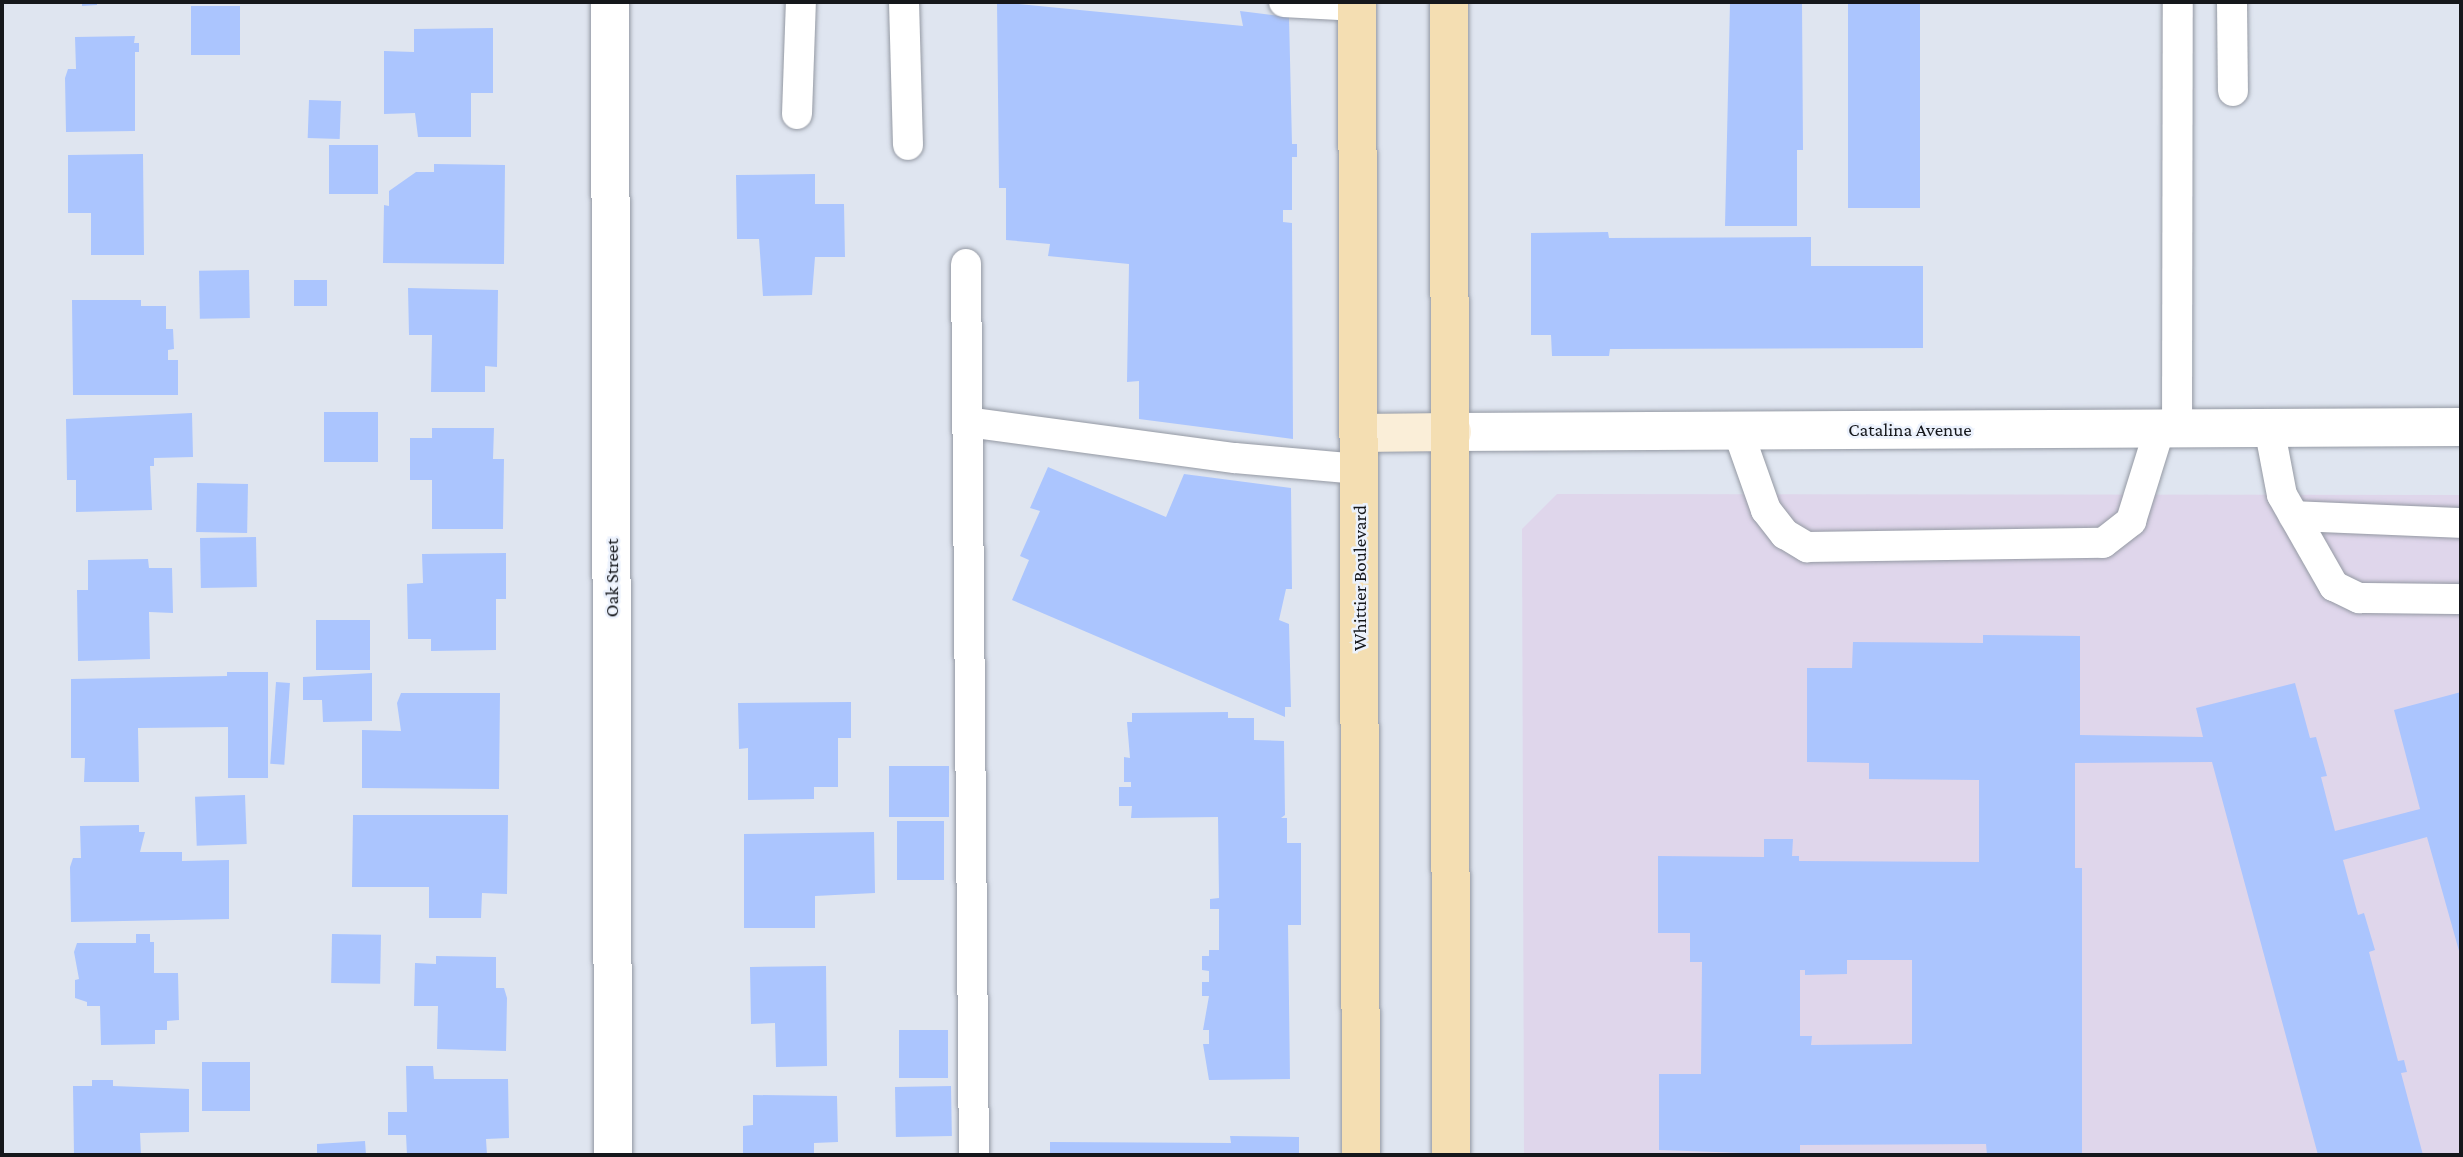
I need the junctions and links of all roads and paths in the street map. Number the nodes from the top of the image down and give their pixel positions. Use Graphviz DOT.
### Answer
graph roads {
  1 [pos="610,2"];
  2 [pos="801,2"];
  3 [pos="904,2"];
  4 [pos="1284,2"];
  5 [pos="1449,2"];
  6 [pos="2178,2"];
  7 [pos="2232,2"];
  8 [pos="1357,4"];
  9 [pos="2233,91"];
  10 [pos="797,114"];
  11 [pos="908,145"];
  12 [pos="966,264"];
  13 [pos="967,422"];
  14 [pos="2269,427"];
  15 [pos="2461,427"];
  16 [pos="2169,428"];
  17 [pos="1738,431"];
  18 [pos="1452,432"];
  19 [pos="1359,451"];
  20 [pos="2294,516"];
  21 [pos="2461,523"];
  22 [pos="2461,599"];
  23 [pos="613,1155"];
  24 [pos="974,1155"];
  25 [pos="1361,1155"];
  26 [pos="1451,1155"];
  1 -- 23 [label="street, Oak Street"];
  2 -- 10 [label="lane"];
  3 -- 11 [label="lane"];
  4 -- 8 [label="lane"];
  5 -- 18 [label="main road"];
  6 -- 16 [label="lane"];
  7 -- 9 [label="lane"];
  8 -- 19 [label="main road, Whittier Boulevard"];
  12 -- 13 [label="lane"];
  13 -- 19 [label="lane"];
  13 -- 24 [label="lane"];
  14 -- 15 [label="street, Catalina Avenue"];
  14 -- 16 [label="street, Catalina Avenue"];
  14 -- 20 [label="lane"];
  16 -- 17 [label="street, Catalina Avenue"];
  16 -- 17 [label="lane"];
  17 -- 18 [label="street, Catalina Avenue"];
  18 -- 19 [label="street, Catalina Avenue"];
  18 -- 26 [label="main road"];
  19 -- 25 [label="main road, Whittier Boulevard"];
  20 -- 21 [label="lane"];
  20 -- 22 [label="lane"];
}
